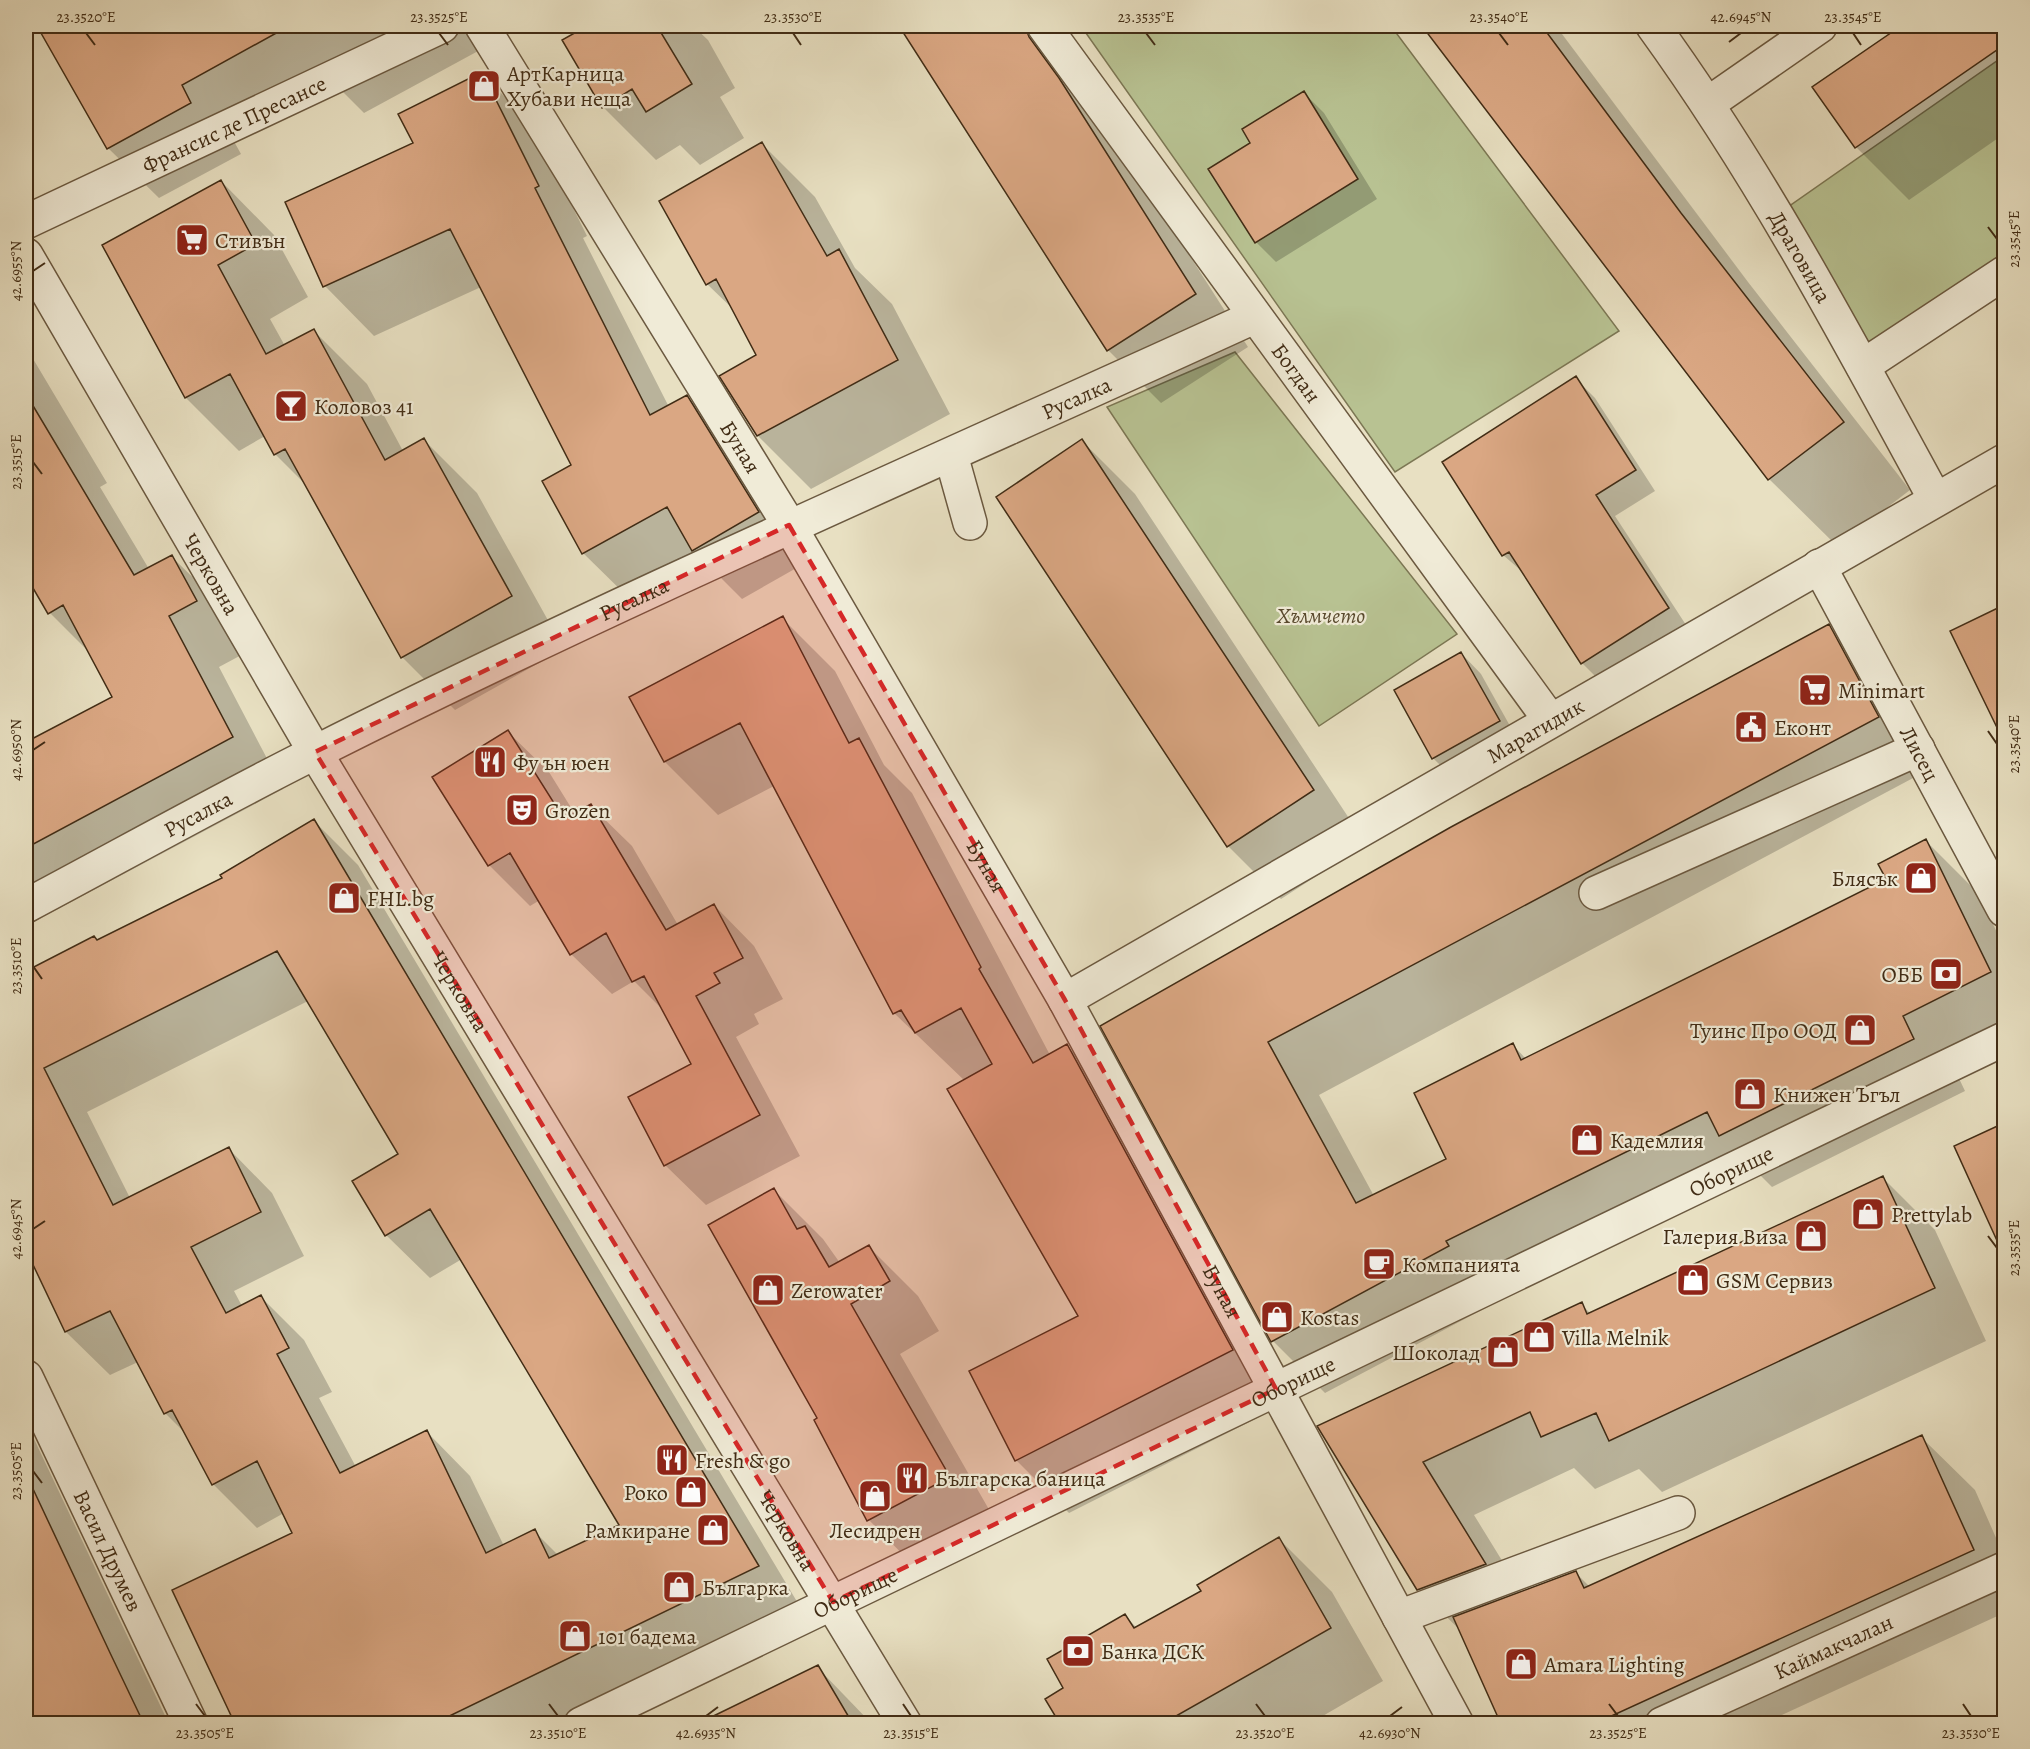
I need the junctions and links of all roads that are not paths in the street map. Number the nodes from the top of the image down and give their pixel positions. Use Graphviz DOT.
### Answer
graph roads {
  1 [pos="442,26"];
  2 [pos="482,26"];
  3 [pos="1044,26"];
  4 [pos="1653,26"];
  5 [pos="1820,26"];
  6 [pos="1709,103"];
  7 [pos="26,222"];
  8 [pos="26,255"];
  9 [pos="2004,273"];
  10 [pos="1254,317"];
  11 [pos="1863,366"];
  12 [pos="951,455"];
  13 [pos="2004,461"];
  14 [pos="1935,499"];
  15 [pos="970,523"];
  16 [pos="789,525"];
  17 [pos="1819,566"];
  18 [pos="1550,720"];
  19 [pos="1918,749"];
  20 [pos="315,752"];
  21 [pos="1596,893"];
  22 [pos="26,906"];
  23 [pos="2004,910"];
  24 [pos="1065,1000"];
  25 [pos="2004,1039"];
  26 [pos="26,1377"];
  27 [pos="1276,1389"];
  28 [pos="1678,1513"];
  29 [pos="2004,1569"];
  30 [pos="833,1602"];
  31 [pos="1399,1617"];
  32 [pos="191,1724"];
  33 [pos="581,1724"];
  34 [pos="905,1724"];
  35 [pos="1457,1724"];
  36 [pos="1662,1724"];
  1 -- 7 [label="street, Франсис де Пресансе"];
  2 -- 16 [label="street, Буная"];
  3 -- 10 [label="street, Богдан"];
  4 -- 6 [label="street, Драговица"];
  5 -- 6 [label="street"];
  6 -- 11 [label="street, Драговица"];
  8 -- 20 [label="street, Черковна"];
  9 -- 11 [label="street"];
  10 -- 12 [label="street, Русалка"];
  10 -- 18 [label="street, Богдан"];
  11 -- 14 [label="street, Драговица"];
  12 -- 15 [label="street"];
  12 -- 16 [label="street, Русалка"];
  13 -- 14 [label="street, Марагидик"];
  14 -- 17 [label="street, Марагидик"];
  16 -- 20 [label="street, Русалка"];
  16 -- 24 [label="street, Буная"];
  17 -- 18 [label="street, Марагидик"];
  17 -- 19 [label="street, Лисец"];
  18 -- 24 [label="street, Марагидик"];
  19 -- 21 [label="street"];
  19 -- 23 [label="street, Лисец"];
  20 -- 22 [label="street, Русалка"];
  20 -- 30 [label="street, Черковна"];
  24 -- 27 [label="street, Буная"];
  25 -- 27 [label="street, Оборище"];
  26 -- 32 [label="street, Васил Друмев"];
  27 -- 30 [label="street, Оборище"];
  27 -- 31 [label="street, Буная"];
  28 -- 31 [label="street"];
  29 -- 36 [label="street, Каймакчалан"];
  30 -- 33 [label="street, Оборище"];
  30 -- 34 [label="street, Черковна"];
  31 -- 35 [label="street, Буная"];
}
